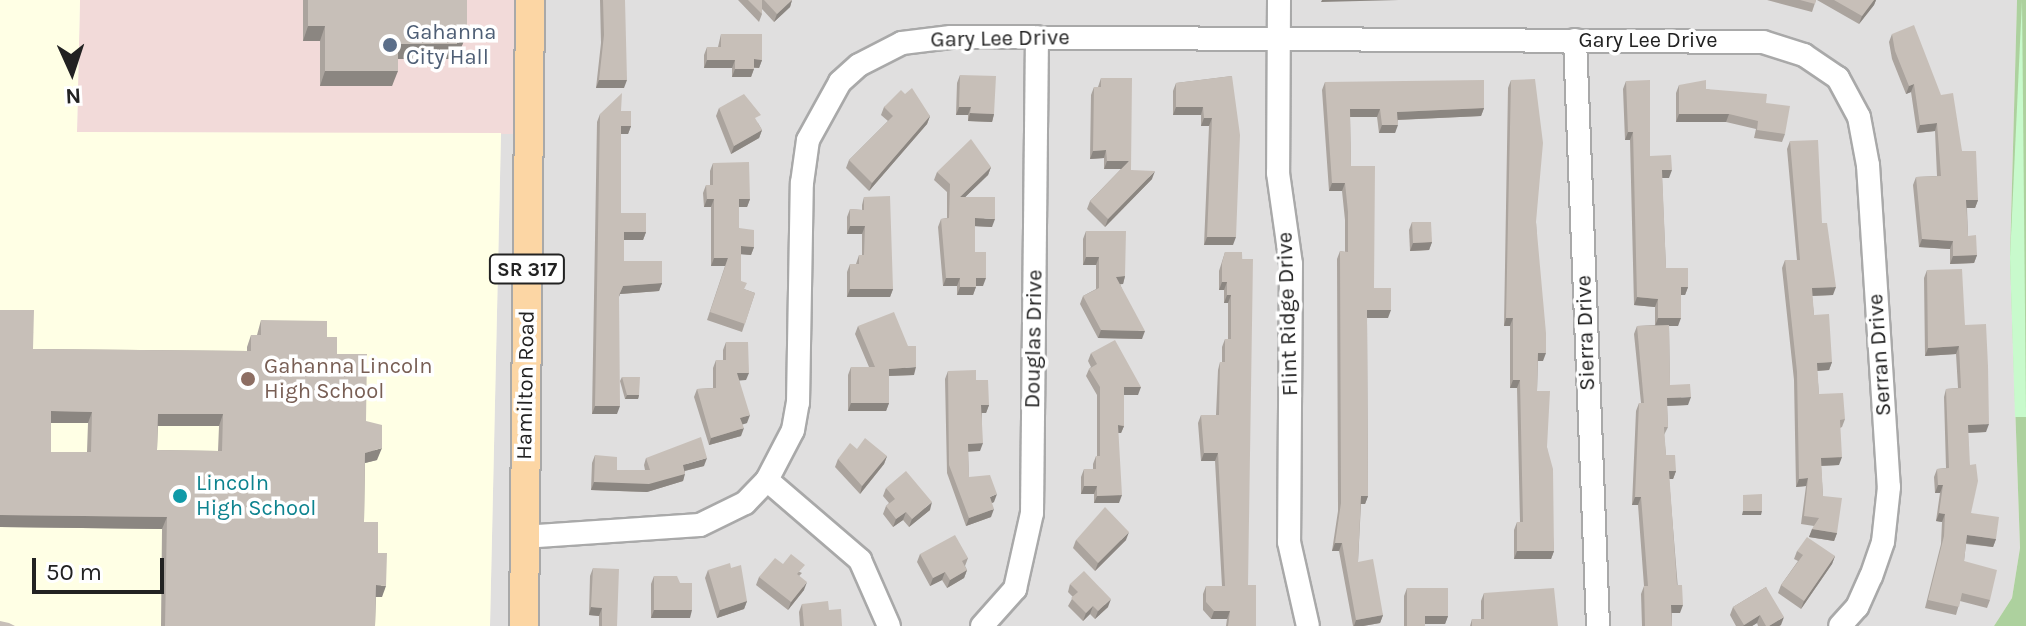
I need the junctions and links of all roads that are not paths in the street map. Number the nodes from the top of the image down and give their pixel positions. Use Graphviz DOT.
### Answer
graph roads {
  1 [pos="530,0"];
  2 [pos="1279,0"];
  3 [pos="1037,37"];
  4 [pos="1279,40"];
  5 [pos="1575,40"];
  6 [pos="1838,78"];
  7 [pos="767,480"];
  8 [pos="523,537"];
  9 [pos="524,626"];
  10 [pos="889,626"];
  11 [pos="982,626"];
  12 [pos="1308,626"];
  13 [pos="1598,626"];
  14 [pos="1840,626"];
  1 -- 8 [label="main road, Hamilton Road / SR 317"];
  2 -- 4 [label="street, Flint Ridge Drive"];
  3 -- 4 [label="street, Gary Lee Drive"];
  3 -- 7 [label="street, Gary Lee Drive"];
  3 -- 11 [label="street, Douglas Drive"];
  4 -- 5 [label="street, Gary Lee Drive"];
  4 -- 12 [label="street, Flint Ridge Drive"];
  5 -- 6 [label="street, Gary Lee Drive"];
  5 -- 13 [label="street, Sierra Drive"];
  6 -- 14 [label="street, Serran Drive"];
  7 -- 8 [label="street, Gary Lee Drive"];
  7 -- 10 [label="street"];
  8 -- 9 [label="main road, Hamilton Road / SR 317"];
}
